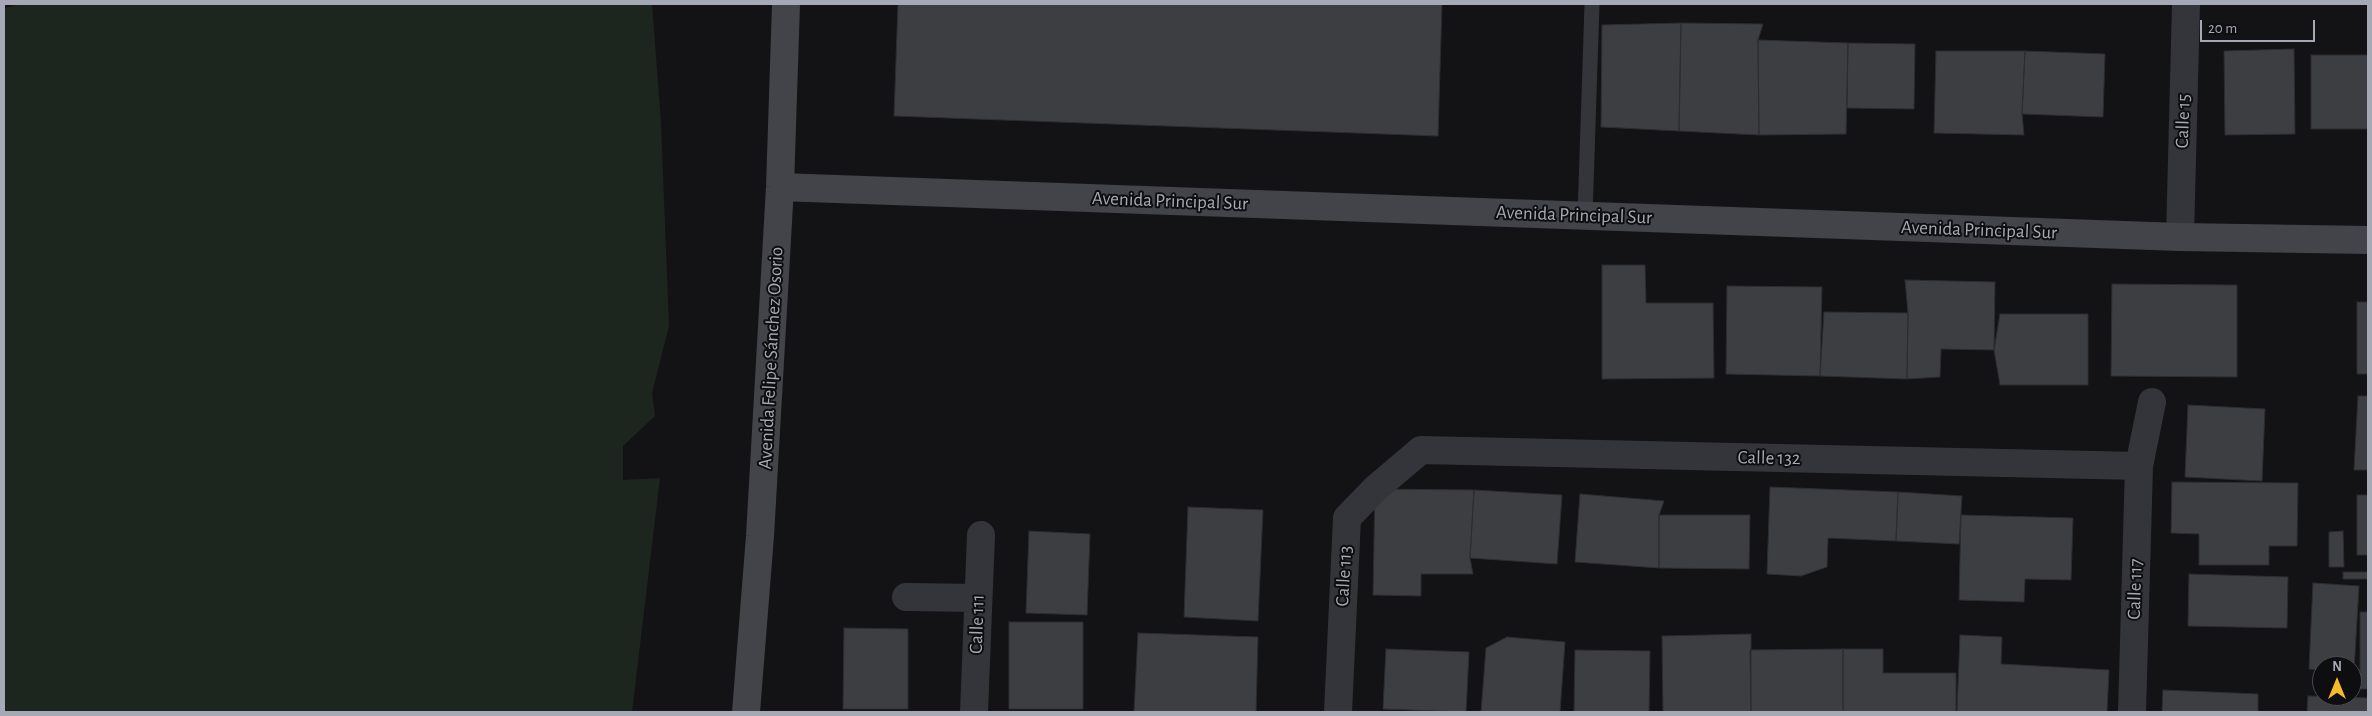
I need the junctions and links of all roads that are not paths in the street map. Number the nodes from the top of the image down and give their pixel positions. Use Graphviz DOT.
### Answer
graph roads {
  1 [pos="786,4"];
  2 [pos="1592,4"];
  3 [pos="2186,4"];
  4 [pos="780,187"];
  5 [pos="1585,216"];
  6 [pos="2180,237"];
  7 [pos="2368,240"];
  8 [pos="2152,402"];
  9 [pos="1404,465"];
  10 [pos="2138,466"];
  11 [pos="982,535"];
  12 [pos="906,596"];
  13 [pos="978,598"];
  14 [pos="746,712"];
  15 [pos="974,712"];
  16 [pos="1338,712"];
  17 [pos="2132,712"];
  1 -- 4 [label="street, Avenida Felipe Sánchez Osorio"];
  2 -- 5 [label="lane"];
  3 -- 6 [label="street, Calle 15"];
  4 -- 5 [label="street, Avenida Principal Sur"];
  4 -- 14 [label="street, Avenida Felipe Sánchez Osorio"];
  5 -- 6 [label="street, Avenida Principal Sur"];
  6 -- 7 [label="street, Avenida Principal Sur"];
  8 -- 10 [label="street, Calle 117"];
  9 -- 10 [label="street, Calle 132"];
  9 -- 16 [label="street, Calle 113"];
  10 -- 17 [label="street, Calle 117"];
  11 -- 13 [label="street, Calle 111"];
  12 -- 13 [label="street"];
  13 -- 15 [label="street, Calle 111"];
}
